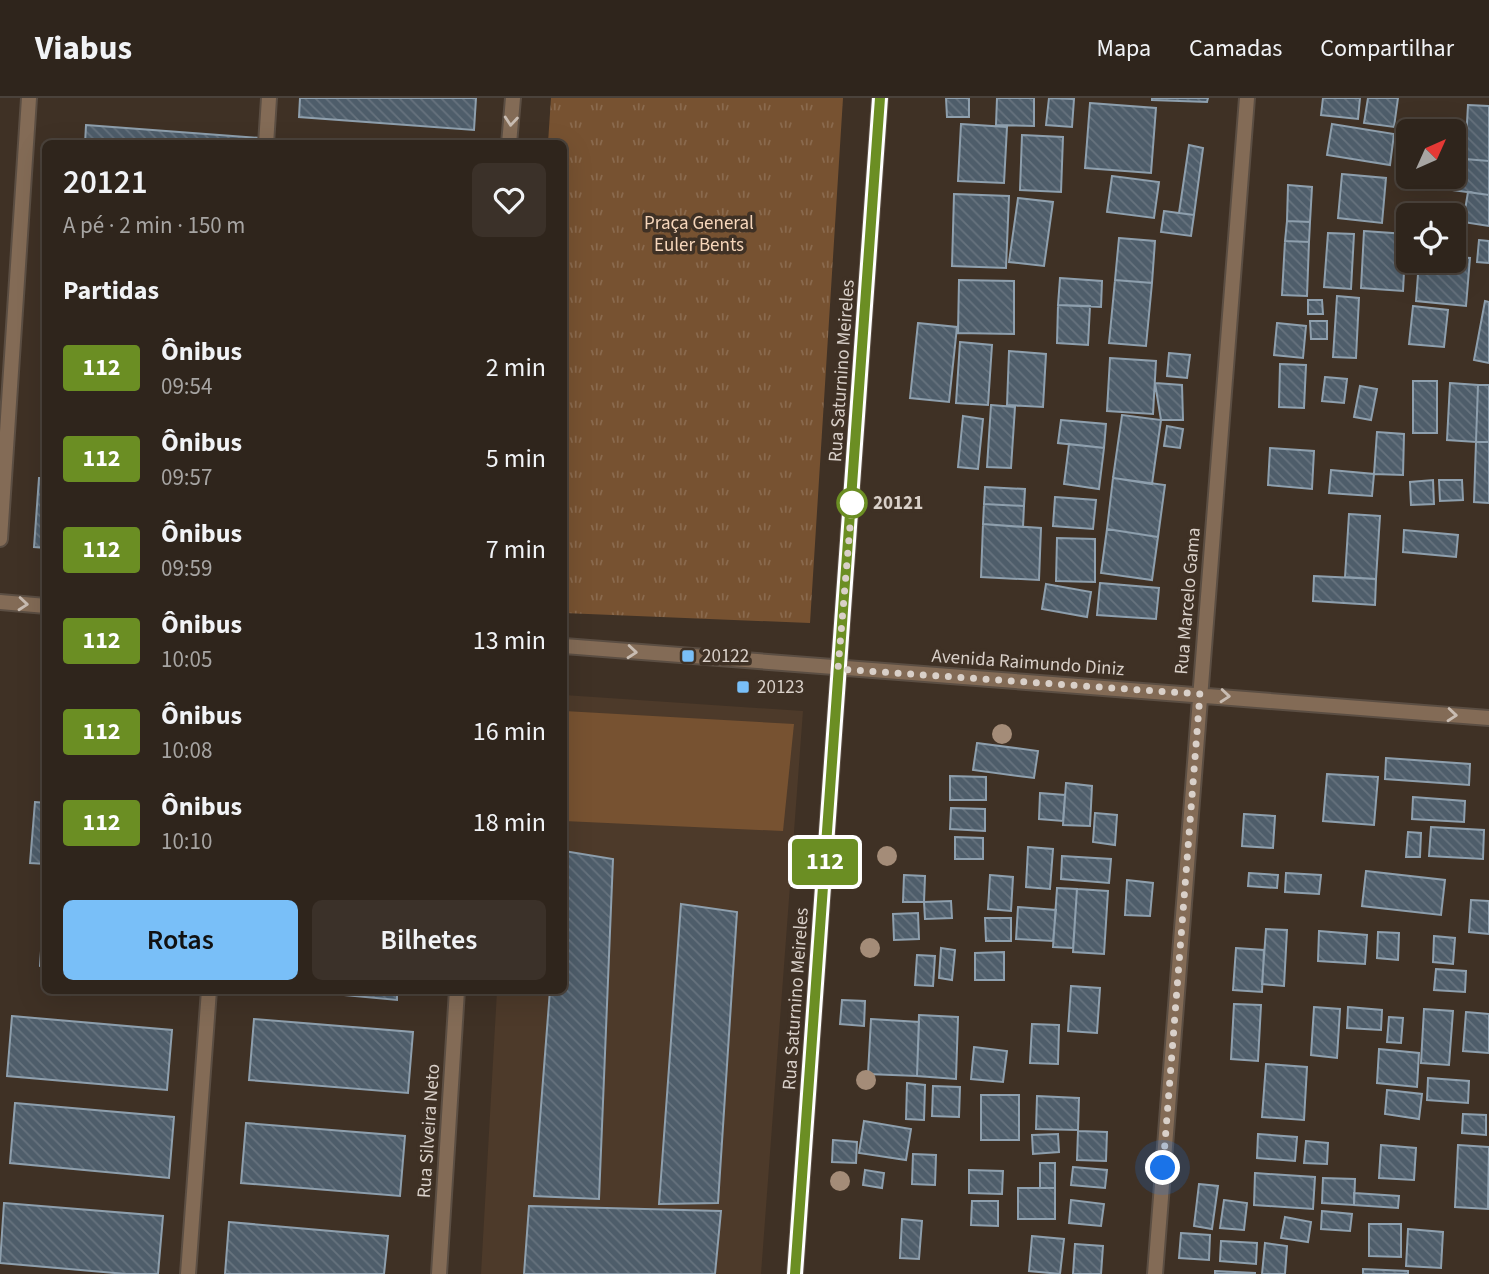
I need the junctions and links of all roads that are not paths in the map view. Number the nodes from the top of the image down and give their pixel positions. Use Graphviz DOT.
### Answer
graph roads {
  1 [pos="29,98"];
  2 [pos="269,98"];
  3 [pos="513,98"];
  4 [pos="880,98"];
  5 [pos="1247,98"];
  6 [pos="266,140"];
  7 [pos="509,140"];
  8 [pos="0,539"];
  9 [pos="0,602"];
  10 [pos="42,606"];
  11 [pos="567,646"];
  12 [pos="838,669"];
  13 [pos="1200,694"];
  14 [pos="1489,718"];
  15 [pos="209,994"];
  16 [pos="457,994"];
  17 [pos="188,1274"];
  18 [pos="439,1274"];
  19 [pos="795,1274"];
  20 [pos="1155,1274"];
  1 -- 8 [label="street"];
  2 -- 6 [label="street"];
  3 -- 7 [label="street, one-way"];
  4 -- 12 [label="street, Rua Saturnino Meireles"];
  5 -- 13 [label="street, Rua Marcelo Gama"];
  9 -- 10 [label="street, one-way"];
  11 -- 12 [label="street, Avenida Raimundo Diniz, one-way"];
  12 -- 13 [label="street, Avenida Raimundo Diniz"];
  12 -- 19 [label="street, Rua Saturnino Meireles"];
  13 -- 14 [label="street, Avenida Raimundo Diniz, one-way"];
  13 -- 20 [label="street, Rua Marcelo Gama"];
  15 -- 17 [label="street"];
  16 -- 18 [label="street, Rua Silveira Neto"];
}
